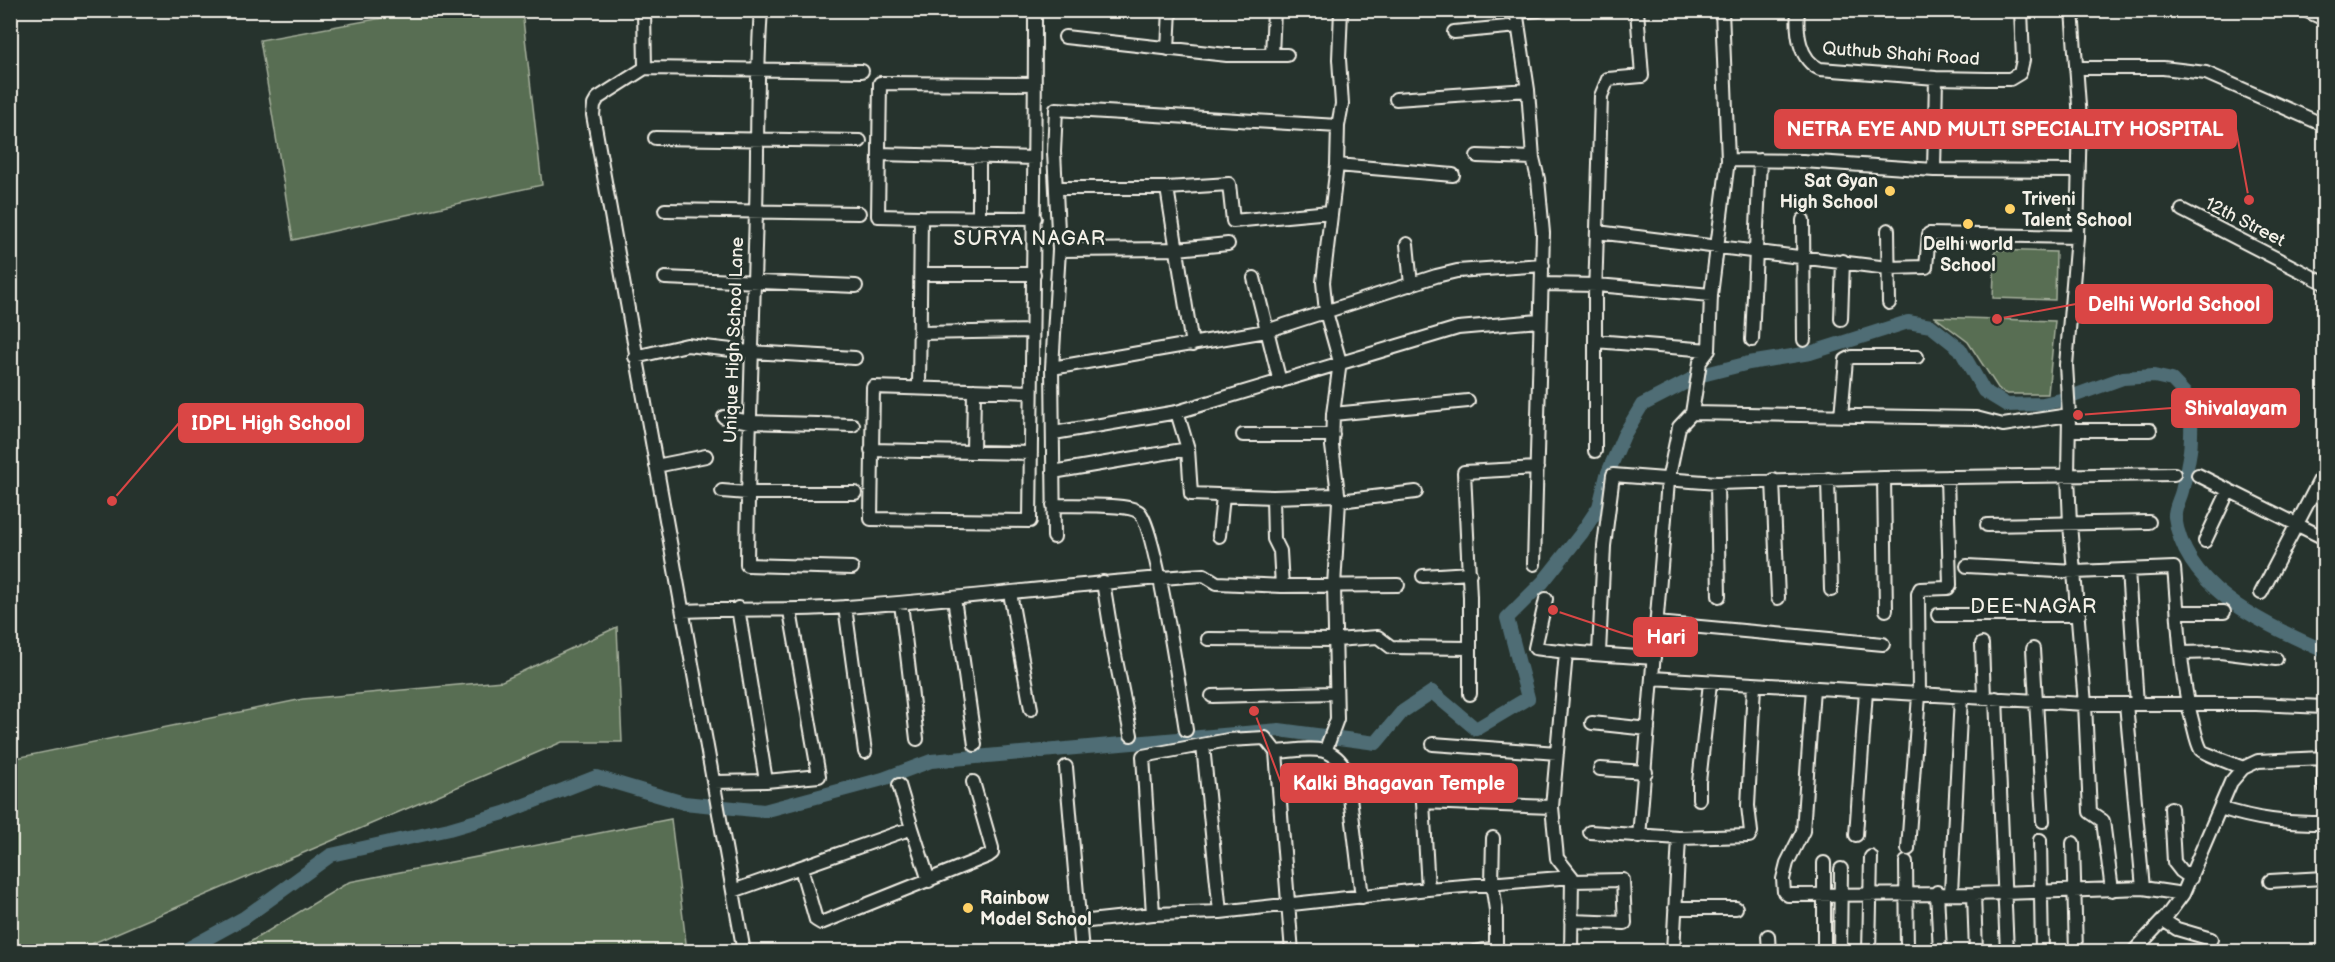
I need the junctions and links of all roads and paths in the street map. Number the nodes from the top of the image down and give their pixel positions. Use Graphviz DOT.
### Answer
graph roads {
  1 [pos="644,10"];
  2 [pos="761,10"];
  3 [pos="1035,10"];
  4 [pos="1170,10"];
  5 [pos="1274,10"];
  6 [pos="1341,10"];
  7 [pos="1539,10"];
  8 [pos="1637,10"];
  9 [pos="1722,10"];
  10 [pos="1798,10"];
  11 [pos="2021,10"];
  12 [pos="2072,10"];
  13 [pos="2305,10"];
  14 [pos="1516,11"];
  15 [pos="2325,19"];
  16 [pos="1518,26"];
  17 [pos="1454,32"];
  18 [pos="1065,37"];
  19 [pos="1168,49"];
  20 [pos="1272,55"];
  21 [pos="1287,55"];
  22 [pos="645,68"];
  23 [pos="2076,68"];
  24 [pos="757,70"];
  25 [pos="862,71"];
  26 [pos="1936,78"];
  27 [pos="1035,84"];
  28 [pos="1528,90"];
  29 [pos="1396,99"];
  30 [pos="2325,125"];
  31 [pos="1338,126"];
  32 [pos="655,138"];
  33 [pos="757,140"];
  34 [pos="860,141"];
  35 [pos="879,154"];
  36 [pos="979,156"];
  37 [pos="1477,156"];
  38 [pos="1034,158"];
  39 [pos="1533,158"];
  40 [pos="1728,160"];
  41 [pos="1760,160"];
  42 [pos="1337,165"];
  43 [pos="1934,170"];
  44 [pos="2079,171"];
  45 [pos="1453,175"];
  46 [pos="1057,188"];
  47 [pos="1167,188"];
  48 [pos="665,210"];
  49 [pos="756,210"];
  50 [pos="2182,210"];
  51 [pos="1330,212"];
  52 [pos="859,213"];
  53 [pos="921,217"];
  54 [pos="979,217"];
  55 [pos="1035,218"];
  56 [pos="1803,220"];
  57 [pos="1888,230"];
  58 [pos="1597,232"];
  59 [pos="2077,237"];
  60 [pos="1228,244"];
  61 [pos="1407,244"];
  62 [pos="1716,247"];
  63 [pos="1177,249"];
  64 [pos="1059,250"];
  65 [pos="1756,251"];
  66 [pos="1802,257"];
  67 [pos="1843,261"];
  68 [pos="1543,265"];
  69 [pos="1887,268"];
  70 [pos="921,274"];
  71 [pos="1034,274"];
  72 [pos="665,278"];
  73 [pos="1254,278"];
  74 [pos="753,280"];
  75 [pos="2325,283"];
  76 [pos="1542,284"];
  77 [pos="1411,285"];
  78 [pos="1597,285"];
  79 [pos="856,286"];
  80 [pos="1711,295"];
  81 [pos="1888,303"];
  82 [pos="1326,312"];
  83 [pos="1841,319"];
  84 [pos="1539,321"];
  85 [pos="1031,331"];
  86 [pos="1266,331"];
  87 [pos="920,333"];
  88 [pos="1804,339"];
  89 [pos="1752,340"];
  90 [pos="1595,341"];
  91 [pos="1192,345"];
  92 [pos="1709,350"];
  93 [pos="750,352"];
  94 [pos="636,357"];
  95 [pos="1917,357"];
  96 [pos="855,358"];
  97 [pos="1340,362"];
  98 [pos="1052,368"];
  99 [pos="1280,382"];
  100 [pos="919,388"];
  101 [pos="974,390"];
  102 [pos="1031,392"];
  103 [pos="1468,401"];
  104 [pos="1177,412"];
  105 [pos="1692,413"];
  106 [pos="1333,414"];
  107 [pos="2069,415"];
  108 [pos="1841,416"];
  109 [pos="724,417"];
  110 [pos="750,422"];
  111 [pos="853,425"];
  112 [pos="2069,430"];
  113 [pos="2150,430"];
  114 [pos="1054,433"];
  115 [pos="1243,435"];
  116 [pos="1333,435"];
  117 [pos="1188,449"];
  118 [pos="871,450"];
  119 [pos="1595,451"];
  120 [pos="973,452"];
  121 [pos="1031,453"];
  122 [pos="706,456"];
  123 [pos="656,466"];
  124 [pos="1537,468"];
  125 [pos="1053,472"];
  126 [pos="2325,472"];
  127 [pos="2174,474"];
  128 [pos="2068,475"];
  129 [pos="2198,475"];
  130 [pos="1947,477"];
  131 [pos="1884,478"];
  132 [pos="1828,479"];
  133 [pos="1773,480"];
  134 [pos="1668,481"];
  135 [pos="1717,483"];
  136 [pos="2229,490"];
  137 [pos="722,491"];
  138 [pos="1416,492"];
  139 [pos="747,493"];
  140 [pos="855,493"];
  141 [pos="1223,496"];
  142 [pos="1273,497"];
  143 [pos="1338,498"];
  144 [pos="1053,505"];
  145 [pos="2149,522"];
  146 [pos="2070,524"];
  147 [pos="2297,524"];
  148 [pos="1987,525"];
  149 [pos="1220,536"];
  150 [pos="1054,537"];
  151 [pos="2325,538"];
  152 [pos="2205,541"];
  153 [pos="1534,564"];
  154 [pos="1967,566"];
  155 [pos="852,568"];
  156 [pos="2128,570"];
  157 [pos="2075,572"];
  158 [pos="1470,573"];
  159 [pos="1423,576"];
  160 [pos="1160,578"];
  161 [pos="1103,582"];
  162 [pos="1398,585"];
  163 [pos="1282,586"];
  164 [pos="1334,586"];
  165 [pos="1831,590"];
  166 [pos="1010,593"];
  167 [pos="2261,593"];
  168 [pos="1719,596"];
  169 [pos="954,598"];
  170 [pos="1778,598"];
  171 [pos="1546,599"];
  172 [pos="901,603"];
  173 [pos="845,607"];
  174 [pos="738,608"];
  175 [pos="1886,610"];
  176 [pos="683,611"];
  177 [pos="790,611"];
  178 [pos="2178,612"];
  179 [pos="2224,612"];
  180 [pos="1938,615"];
  181 [pos="2079,615"];
  182 [pos="1657,623"];
  183 [pos="1208,639"];
  184 [pos="1335,640"];
  185 [pos="1883,644"];
  186 [pos="1982,644"];
  187 [pos="1469,648"];
  188 [pos="2032,649"];
  189 [pos="1566,653"];
  190 [pos="1599,653"];
  191 [pos="2182,653"];
  192 [pos="1654,658"];
  193 [pos="2276,659"];
  194 [pos="1652,678"];
  195 [pos="1710,683"];
  196 [pos="1754,685"];
  197 [pos="1813,688"];
  198 [pos="1866,691"];
  199 [pos="1335,693"];
  200 [pos="1470,693"];
  201 [pos="1919,695"];
  202 [pos="1212,696"];
  203 [pos="1961,697"];
  204 [pos="1990,698"];
  205 [pos="2036,700"];
  206 [pos="2085,704"];
  207 [pos="2132,704"];
  208 [pos="2187,705"];
  209 [pos="2325,707"];
  210 [pos="1031,708"];
  211 [pos="1592,723"];
  212 [pos="1648,729"];
  213 [pos="1186,730"];
  214 [pos="1131,735"];
  215 [pos="917,739"];
  216 [pos="1433,744"];
  217 [pos="975,745"];
  218 [pos="1203,746"];
  219 [pos="1326,749"];
  220 [pos="865,752"];
  221 [pos="1276,752"];
  222 [pos="1557,753"];
  223 [pos="2325,753"];
  224 [pos="2324,758"];
  225 [pos="1066,767"];
  226 [pos="2243,768"];
  227 [pos="1600,769"];
  228 [pos="1347,772"];
  229 [pos="1646,772"];
  230 [pos="766,781"];
  231 [pos="714,782"];
  232 [pos="973,782"];
  233 [pos="899,786"];
  234 [pos="2325,786"];
  235 [pos="1699,799"];
  236 [pos="1423,802"];
  237 [pos="1552,807"];
  238 [pos="2171,808"];
  239 [pos="2220,808"];
  240 [pos="2043,821"];
  241 [pos="2325,823"];
  242 [pos="912,828"];
  243 [pos="1590,832"];
  244 [pos="1856,835"];
  245 [pos="1639,837"];
  246 [pos="1493,838"];
  247 [pos="1679,838"];
  248 [pos="2040,840"];
  249 [pos="2073,843"];
  250 [pos="1908,849"];
  251 [pos="1871,857"];
  252 [pos="1824,862"];
  253 [pos="1906,862"];
  254 [pos="801,868"];
  255 [pos="1841,869"];
  256 [pos="2191,878"];
  257 [pos="2325,878"];
  258 [pos="1572,879"];
  259 [pos="929,881"];
  260 [pos="2270,881"];
  261 [pos="1492,884"];
  262 [pos="2144,888"];
  263 [pos="1428,889"];
  264 [pos="2112,890"];
  265 [pos="733,891"];
  266 [pos="2075,891"];
  267 [pos="1937,892"];
  268 [pos="2004,892"];
  269 [pos="2042,892"];
  270 [pos="1907,893"];
  271 [pos="1950,893"];
  272 [pos="1841,894"];
  273 [pos="1974,894"];
  274 [pos="2183,894"];
  275 [pos="1824,895"];
  276 [pos="1871,895"];
  277 [pos="1362,897"];
  278 [pos="1290,906"];
  279 [pos="1675,908"];
  280 [pos="1736,908"];
  281 [pos="1220,912"];
  282 [pos="1153,915"];
  283 [pos="2163,920"];
  284 [pos="1571,921"];
  285 [pos="1080,922"];
  286 [pos="1768,936"];
  287 [pos="2211,939"];
  288 [pos="1495,950"];
  289 [pos="744,951"];
  290 [pos="1082,951"];
  291 [pos="1292,951"];
  292 [pos="1474,951"];
  293 [pos="1571,951"];
  294 [pos="1673,951"];
  295 [pos="1769,951"];
  296 [pos="1824,951"];
  297 [pos="1840,951"];
  298 [pos="1869,951"];
  299 [pos="1907,951"];
  300 [pos="1940,951"];
  301 [pos="1976,951"];
  302 [pos="2007,951"];
  303 [pos="2042,951"];
  304 [pos="2076,951"];
  305 [pos="2133,951"];
  1 -- 22 [label="street"];
  2 -- 24 [label="street, Unique High School Lane"];
  3 -- 27 [label="street"];
  4 -- 19 [label="street"];
  5 -- 20 [label="street"];
  6 -- 31 [label="street"];
  7 -- 14 [label="street"];
  8 -- 58 [label="street"];
  9 -- 40 [label="street"];
  10 -- 26 [label="street, Quthub Shahi Road"];
  11 -- 26 [label="street, Quthub Shahi Road"];
  12 -- 23 [label="street"];
  13 -- 15 [label="street"];
  14 -- 16 [label="street"];
  16 -- 17 [label="street"];
  16 -- 28 [label="street"];
  18 -- 19 [label="street"];
  19 -- 20 [label="street"];
  20 -- 21 [label="street"];
  22 -- 24 [label="street"];
  22 -- 94 [label="street"];
  23 -- 30 [label="street"];
  23 -- 44 [label="street"];
  24 -- 25 [label="street"];
  24 -- 33 [label="street, Unique High School Lane"];
  26 -- 43 [label="street"];
  27 -- 35 [label="street"];
  27 -- 38 [label="street"];
  28 -- 29 [label="street"];
  28 -- 39 [label="street"];
  31 -- 42 [label="street"];
  31 -- 46 [label="street"];
  32 -- 33 [label="street"];
  33 -- 34 [label="street"];
  33 -- 49 [label="street, Unique High School Lane"];
  35 -- 36 [label="street"];
  35 -- 53 [label="street"];
  36 -- 38 [label="street"];
  36 -- 54 [label="street"];
  37 -- 39 [label="street"];
  38 -- 55 [label="street"];
  39 -- 68 [label="street"];
  40 -- 41 [label="street"];
  40 -- 62 [label="street"];
  41 -- 43 [label="street"];
  41 -- 65 [label="street"];
  42 -- 45 [label="street"];
  42 -- 51 [label="street"];
  43 -- 44 [label="street"];
  44 -- 59 [label="street"];
  46 -- 47 [label="street"];
  46 -- 64 [label="street"];
  47 -- 51 [label="street"];
  47 -- 63 [label="street"];
  48 -- 49 [label="street"];
  49 -- 52 [label="street"];
  49 -- 74 [label="street, Unique High School Lane"];
  50 -- 75 [label="street, 12th Street"];
  51 -- 82 [label="street"];
  53 -- 54 [label="street"];
  53 -- 70 [label="street"];
  54 -- 55 [label="street"];
  55 -- 71 [label="street"];
  56 -- 66 [label="street"];
  57 -- 69 [label="street"];
  58 -- 62 [label="street"];
  58 -- 78 [label="street"];
  59 -- 69 [label="street"];
  59 -- 107 [label="street"];
  60 -- 63 [label="street"];
  61 -- 77 [label="street"];
  62 -- 65 [label="street"];
  62 -- 80 [label="street"];
  63 -- 64 [label="street"];
  63 -- 91 [label="street"];
  64 -- 98 [label="street"];
  65 -- 66 [label="street"];
  65 -- 89 [label="street"];
  66 -- 67 [label="street"];
  66 -- 88 [label="street"];
  67 -- 69 [label="street"];
  67 -- 83 [label="street"];
  68 -- 76 [label="street"];
  68 -- 77 [label="street"];
  69 -- 81 [label="street"];
  70 -- 71 [label="street"];
  70 -- 87 [label="street"];
  71 -- 85 [label="street"];
  72 -- 74 [label="street"];
  73 -- 86 [label="street"];
  74 -- 79 [label="street"];
  74 -- 93 [label="street, Unique High School Lane"];
  76 -- 78 [label="street"];
  76 -- 84 [label="street"];
  77 -- 82 [label="street"];
  78 -- 80 [label="street"];
  78 -- 90 [label="street"];
  80 -- 92 [label="street"];
  82 -- 86 [label="street"];
  82 -- 97 [label="street"];
  84 -- 97 [label="street"];
  84 -- 124 [label="street"];
  85 -- 87 [label="street"];
  85 -- 102 [label="street"];
  86 -- 91 [label="street"];
  86 -- 99 [label="street"];
  87 -- 100 [label="street"];
  90 -- 92 [label="street"];
  90 -- 119 [label="street"];
  91 -- 98 [label="street"];
  92 -- 105 [label="street"];
  93 -- 94 [label="street"];
  93 -- 96 [label="street"];
  93 -- 110 [label="street, Unique High School Lane"];
  94 -- 123 [label="street"];
  95 -- 108 [label="street"];
  97 -- 99 [label="street"];
  97 -- 106 [label="street"];
  98 -- 114 [label="street"];
  99 -- 104 [label="street"];
  100 -- 101 [label="street"];
  100 -- 118 [label="street"];
  101 -- 102 [label="street"];
  101 -- 120 [label="street"];
  102 -- 121 [label="street"];
  103 -- 106 [label="street"];
  104 -- 114 [label="street"];
  104 -- 117 [label="street"];
  105 -- 108 [label="street"];
  105 -- 134 [label="street"];
  106 -- 116 [label="street"];
  107 -- 108 [label="street"];
  107 -- 112 [label="street"];
  109 -- 110 [label="street"];
  110 -- 111 [label="street"];
  110 -- 139 [label="street, Unique High School Lane"];
  112 -- 113 [label="street"];
  112 -- 128 [label="street"];
  114 -- 125 [label="street"];
  115 -- 116 [label="street"];
  116 -- 143 [label="street"];
  117 -- 125 [label="street"];
  117 -- 141 [label="street"];
  118 -- 120 [label="street"];
  118 -- 121 [label="street"];
  120 -- 121 [label="street"];
  122 -- 123 [label="street"];
  123 -- 176 [label="street"];
  124 -- 153 [label="street"];
  124 -- 158 [label="street"];
  125 -- 144 [label="street"];
  126 -- 147 [label="street"];
  127 -- 128 [label="street"];
  128 -- 130 [label="street"];
  128 -- 146 [label="street"];
  129 -- 136 [label="street"];
  130 -- 131 [label="street"];
  130 -- 201 [label="street"];
  131 -- 132 [label="street"];
  131 -- 175 [label="street"];
  132 -- 133 [label="street"];
  132 -- 165 [label="street"];
  133 -- 135 [label="street"];
  133 -- 170 [label="street"];
  134 -- 135 [label="street"];
  134 -- 182 [label="street"];
  134 -- 190 [label="street"];
  135 -- 168 [label="street"];
  136 -- 147 [label="street"];
  136 -- 152 [label="street"];
  137 -- 139 [label="street"];
  138 -- 143 [label="street"];
  139 -- 140 [label="street"];
  139 -- 155 [label="street, Unique High School Lane"];
  141 -- 142 [label="street"];
  141 -- 149 [label="street"];
  142 -- 143 [label="street"];
  142 -- 163 [label="street"];
  143 -- 164 [label="street"];
  144 -- 150 [label="street"];
  144 -- 160 [label="street"];
  145 -- 146 [label="street"];
  146 -- 148 [label="street"];
  146 -- 157 [label="street"];
  147 -- 151 [label="street"];
  147 -- 167 [label="street"];
  154 -- 157 [label="street"];
  156 -- 157 [label="street"];
  156 -- 178 [label="street"];
  156 -- 207 [label="street"];
  157 -- 181 [label="street"];
  158 -- 159 [label="street"];
  158 -- 187 [label="street"];
  160 -- 161 [label="street"];
  160 -- 163 [label="street"];
  160 -- 213 [label="street"];
  161 -- 166 [label="street"];
  161 -- 214 [label="street"];
  162 -- 164 [label="street"];
  163 -- 164 [label="street"];
  164 -- 184 [label="street"];
  166 -- 169 [label="street"];
  166 -- 210 [label="street"];
  169 -- 172 [label="street"];
  169 -- 217 [label="street"];
  171 -- 189 [label="street"];
  172 -- 173 [label="street"];
  172 -- 215 [label="street"];
  173 -- 177 [label="street"];
  173 -- 220 [label="street"];
  174 -- 176 [label="street"];
  174 -- 177 [label="street"];
  174 -- 230 [label="street"];
  176 -- 231 [label="street"];
  177 -- 230 [label="street"];
  178 -- 179 [label="street"];
  178 -- 191 [label="street"];
  180 -- 181 [label="street"];
  181 -- 206 [label="street"];
  182 -- 185 [label="street"];
  182 -- 192 [label="street"];
  183 -- 184 [label="street"];
  184 -- 187 [label="street"];
  184 -- 199 [label="street"];
  186 -- 204 [label="street"];
  187 -- 200 [label="street"];
  188 -- 205 [label="street"];
  189 -- 190 [label="street"];
  189 -- 222 [label="street"];
  190 -- 192 [label="street"];
  191 -- 193 [label="street"];
  191 -- 208 [label="street"];
  192 -- 194 [label="street"];
  194 -- 195 [label="street"];
  194 -- 212 [label="street"];
  195 -- 196 [label="street"];
  195 -- 235 [label="street"];
  196 -- 197 [label="street"];
  196 -- 247 [label="street"];
  197 -- 198 [label="street"];
  197 -- 275 [label="street"];
  198 -- 201 [label="street"];
  198 -- 244 [label="street"];
  199 -- 202 [label="street"];
  199 -- 219 [label="street"];
  201 -- 203 [label="street"];
  201 -- 250 [label="street"];
  203 -- 204 [label="street"];
  203 -- 271 [label="street"];
  204 -- 205 [label="street"];
  204 -- 268 [label="street"];
  205 -- 206 [label="street"];
  205 -- 240 [label="street"];
  206 -- 207 [label="street"];
  206 -- 264 [label="street"];
  207 -- 208 [label="street"];
  207 -- 262 [label="street"];
  208 -- 209 [label="street"];
  208 -- 226 [label="street"];
  211 -- 212 [label="street"];
  212 -- 229 [label="street"];
  216 -- 222 [label="street"];
  218 -- 221 [label="street"];
  218 -- 281 [label="street"];
  218 -- 282 [label="street"];
  219 -- 221 [label="street"];
  219 -- 228 [label="street"];
  221 -- 278 [label="street"];
  222 -- 237 [label="street"];
  223 -- 224 [label="street"];
  224 -- 226 [label="street"];
  224 -- 234 [label="street"];
  225 -- 285 [label="street"];
  226 -- 239 [label="street"];
  227 -- 229 [label="street"];
  228 -- 236 [label="street"];
  228 -- 277 [label="street"];
  229 -- 245 [label="street"];
  230 -- 231 [label="street"];
  231 -- 265 [label="street"];
  232 -- 259 [label="street"];
  233 -- 242 [label="street"];
  236 -- 237 [label="street"];
  236 -- 263 [label="street"];
  237 -- 258 [label="street"];
  238 -- 256 [label="street"];
  239 -- 241 [label="street"];
  239 -- 256 [label="street"];
  242 -- 254 [label="street"];
  242 -- 259 [label="street"];
  243 -- 245 [label="street"];
  245 -- 247 [label="street"];
  246 -- 261 [label="street"];
  247 -- 279 [label="street"];
  248 -- 269 [label="street"];
  249 -- 266 [label="street"];
  251 -- 276 [label="street"];
  252 -- 275 [label="street"];
  253 -- 270 [label="street"];
  254 -- 259 [label="street"];
  254 -- 265 [label="street"];
  255 -- 272 [label="street"];
  256 -- 274 [label="street"];
  257 -- 260 [label="street"];
  258 -- 261 [label="street"];
  258 -- 284 [label="street"];
  258 -- 284 [label="street"];
  261 -- 263 [label="street"];
  261 -- 288 [label="street"];
  262 -- 264 [label="street"];
  262 -- 274 [label="street"];
  263 -- 277 [label="street"];
  264 -- 266 [label="street"];
  265 -- 289 [label="street"];
  266 -- 269 [label="street"];
  266 -- 304 [label="street"];
  267 -- 270 [label="street"];
  267 -- 271 [label="street"];
  267 -- 300 [label="street"];
  268 -- 269 [label="street"];
  268 -- 273 [label="street"];
  268 -- 302 [label="street"];
  269 -- 303 [label="street"];
  270 -- 276 [label="street"];
  270 -- 299 [label="street"];
  271 -- 273 [label="street"];
  272 -- 275 [label="street"];
  272 -- 276 [label="street"];
  272 -- 297 [label="street"];
  273 -- 301 [label="street"];
  274 -- 283 [label="street"];
  275 -- 296 [label="street"];
  276 -- 298 [label="street"];
  277 -- 278 [label="street"];
  278 -- 281 [label="street"];
  278 -- 291 [label="street"];
  279 -- 280 [label="street"];
  279 -- 294 [label="street"];
  281 -- 282 [label="street"];
  282 -- 285 [label="street"];
  283 -- 287 [label="street"];
  283 -- 305 [label="street"];
  284 -- 293 [label="street"];
  285 -- 290 [label="street"];
  286 -- 295 [label="street"];
  288 -- 292 [label="street"];
}
